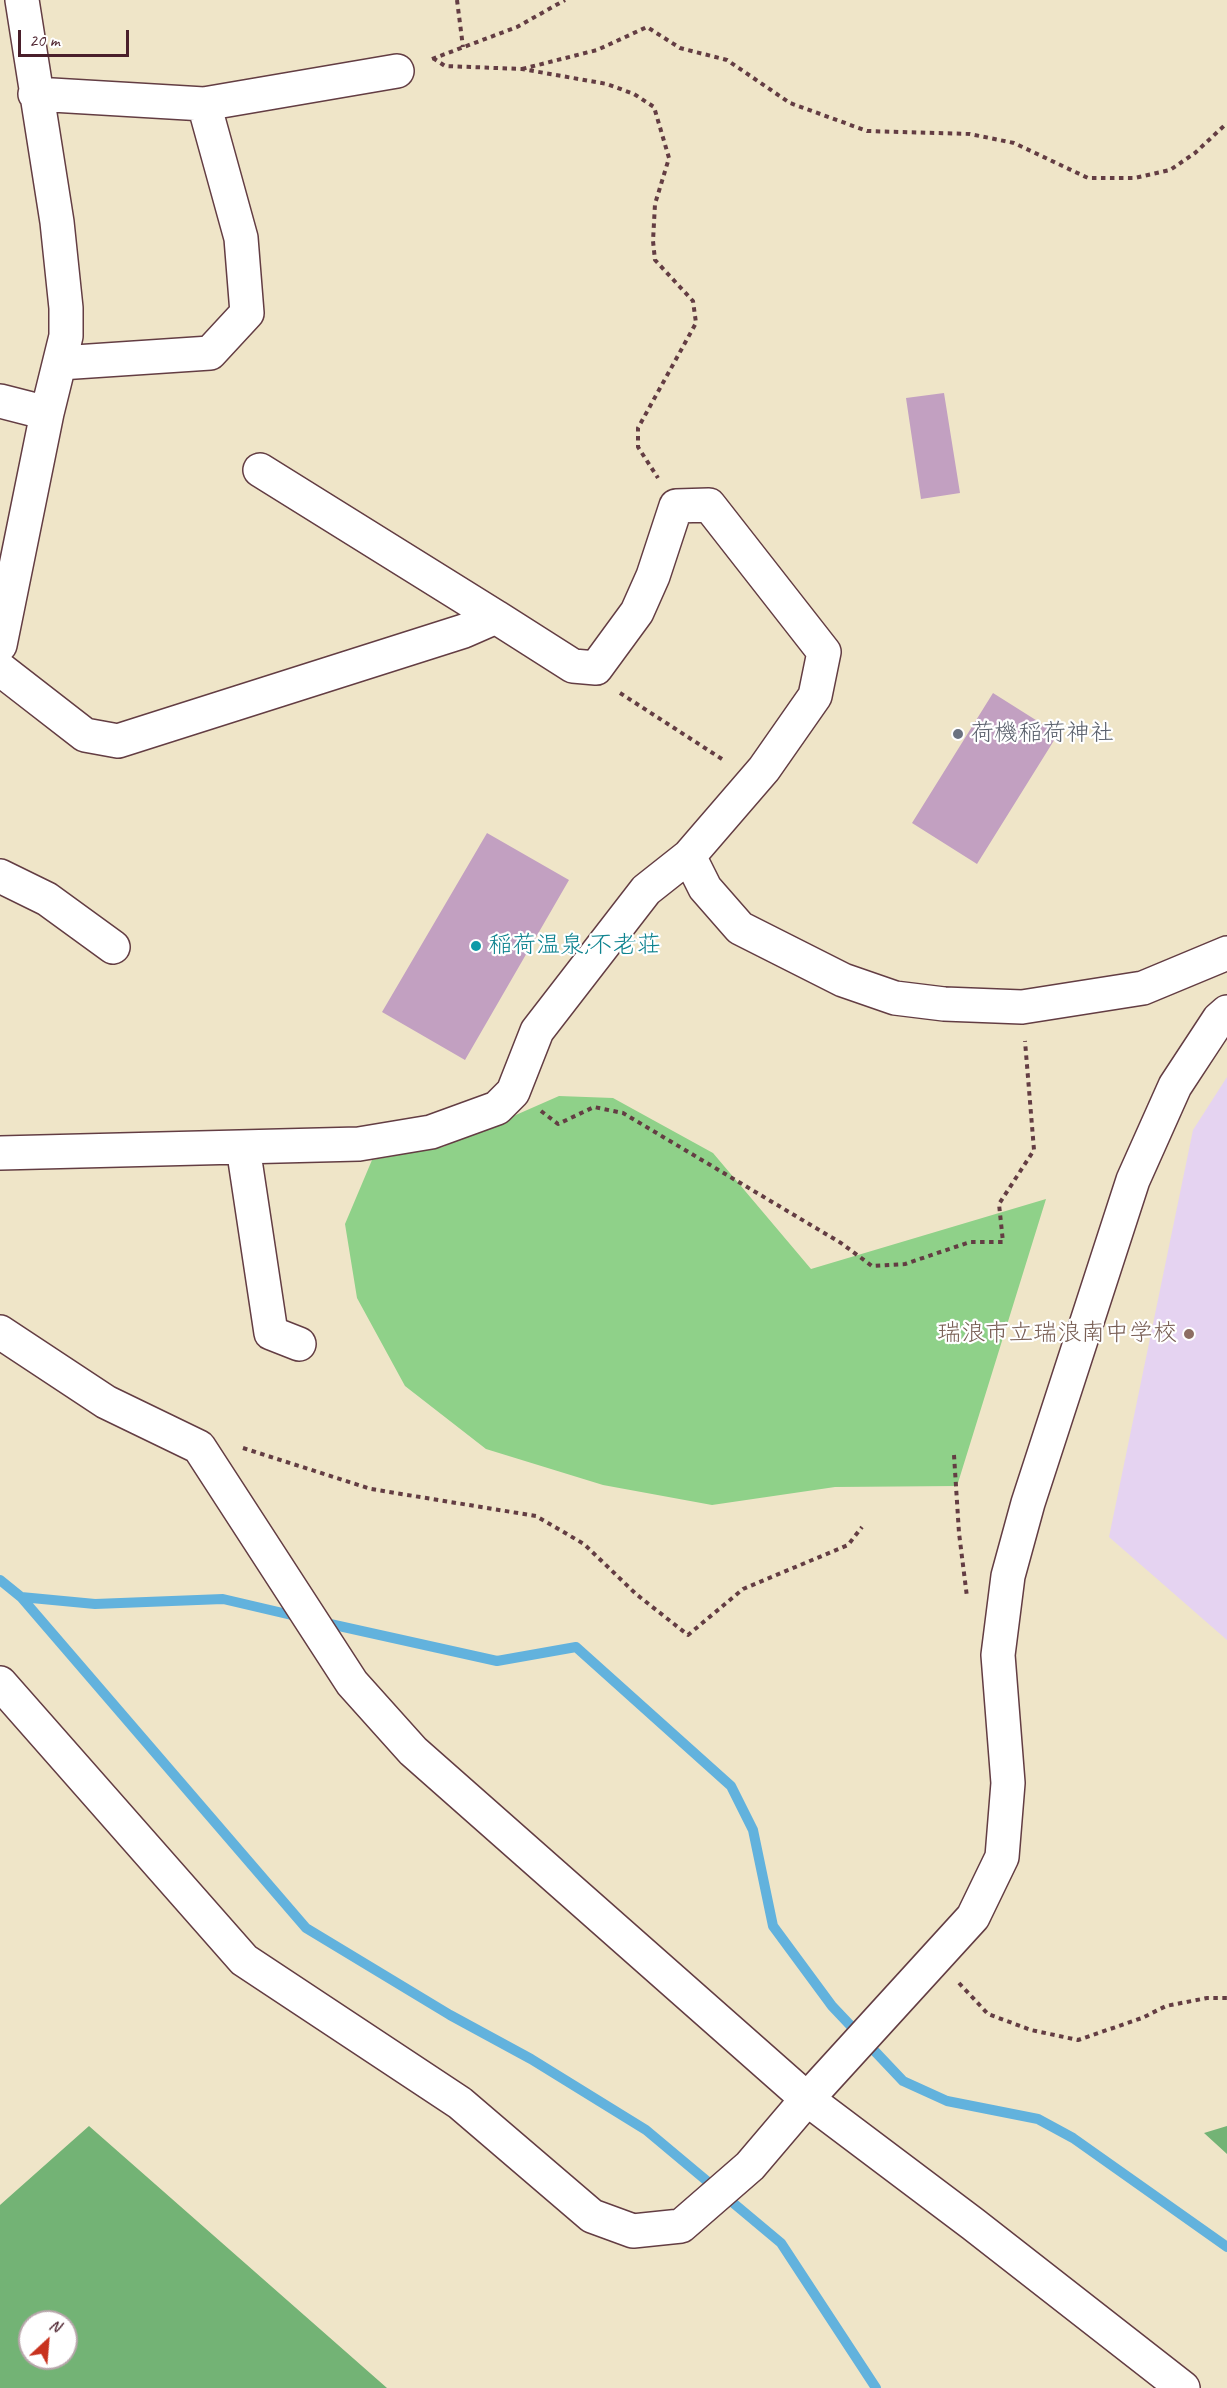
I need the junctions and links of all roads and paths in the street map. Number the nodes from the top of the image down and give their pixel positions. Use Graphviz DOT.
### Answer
graph roads {
  1 [pos="22,0"];
  2 [pos="457,0"];
  3 [pos="565,0"];
  4 [pos="463,47"];
  5 [pos="433,58"];
  6 [pos="522,69"];
  7 [pos="397,71"];
  8 [pos="35,94"];
  9 [pos="204,104"];
  10 [pos="1227,123"];
  11 [pos="60,363"];
  12 [pos="0,401"];
  13 [pos="47,413"];
  14 [pos="260,470"];
  15 [pos="676,506"];
  16 [pos="496,617"];
  17 [pos="0,645"];
  18 [pos="579,667"];
  19 [pos="0,669"];
  20 [pos="754,780"];
  21 [pos="689,856"];
  22 [pos="0,876"];
  23 [pos="113,947"];
  24 [pos="1227,953"];
  25 [pos="1022,1007"];
  26 [pos="1227,1012"];
  27 [pos="513,1092"];
  28 [pos="243,1147"];
  29 [pos="0,1153"];
  30 [pos="0,1332"];
  31 [pos="299,1344"];
  32 [pos="199,1447"];
  33 [pos="954,1455"];
  34 [pos="861,1527"];
  35 [pos="968,1604"];
  36 [pos="0,1683"];
  37 [pos="936,1959"];
  38 [pos="1227,1998"];
  39 [pos="807,2099"];
  40 [pos="1183,2388"];
  1 -- 8 [label="street"];
  2 -- 4 [label="path"];
  3 -- 4 [label="path"];
  4 -- 5 [label="path"];
  5 -- 6 [label="path"];
  5 -- 7 [label="path"];
  6 -- 10 [label="path"];
  6 -- 15 [label="path"];
  7 -- 9 [label="street"];
  8 -- 9 [label="street"];
  8 -- 11 [label="street"];
  9 -- 11 [label="street"];
  11 -- 13 [label="street"];
  12 -- 13 [label="street"];
  13 -- 17 [label="street"];
  14 -- 16 [label="street"];
  15 -- 18 [label="street"];
  15 -- 20 [label="street"];
  16 -- 18 [label="street"];
  16 -- 19 [label="street"];
  18 -- 20 [label="path"];
  20 -- 21 [label="street"];
  21 -- 25 [label="street"];
  21 -- 27 [label="street"];
  22 -- 23 [label="street"];
  24 -- 25 [label="street"];
  25 -- 27 [label="path"];
  26 -- 37 [label="street"];
  27 -- 28 [label="street"];
  28 -- 29 [label="street"];
  28 -- 31 [label="street"];
  30 -- 32 [label="street"];
  32 -- 34 [label="path"];
  32 -- 39 [label="street"];
  33 -- 35 [label="path"];
  36 -- 39 [label="street"];
  37 -- 38 [label="path"];
  37 -- 39 [label="street"];
  39 -- 40 [label="street"];
}
